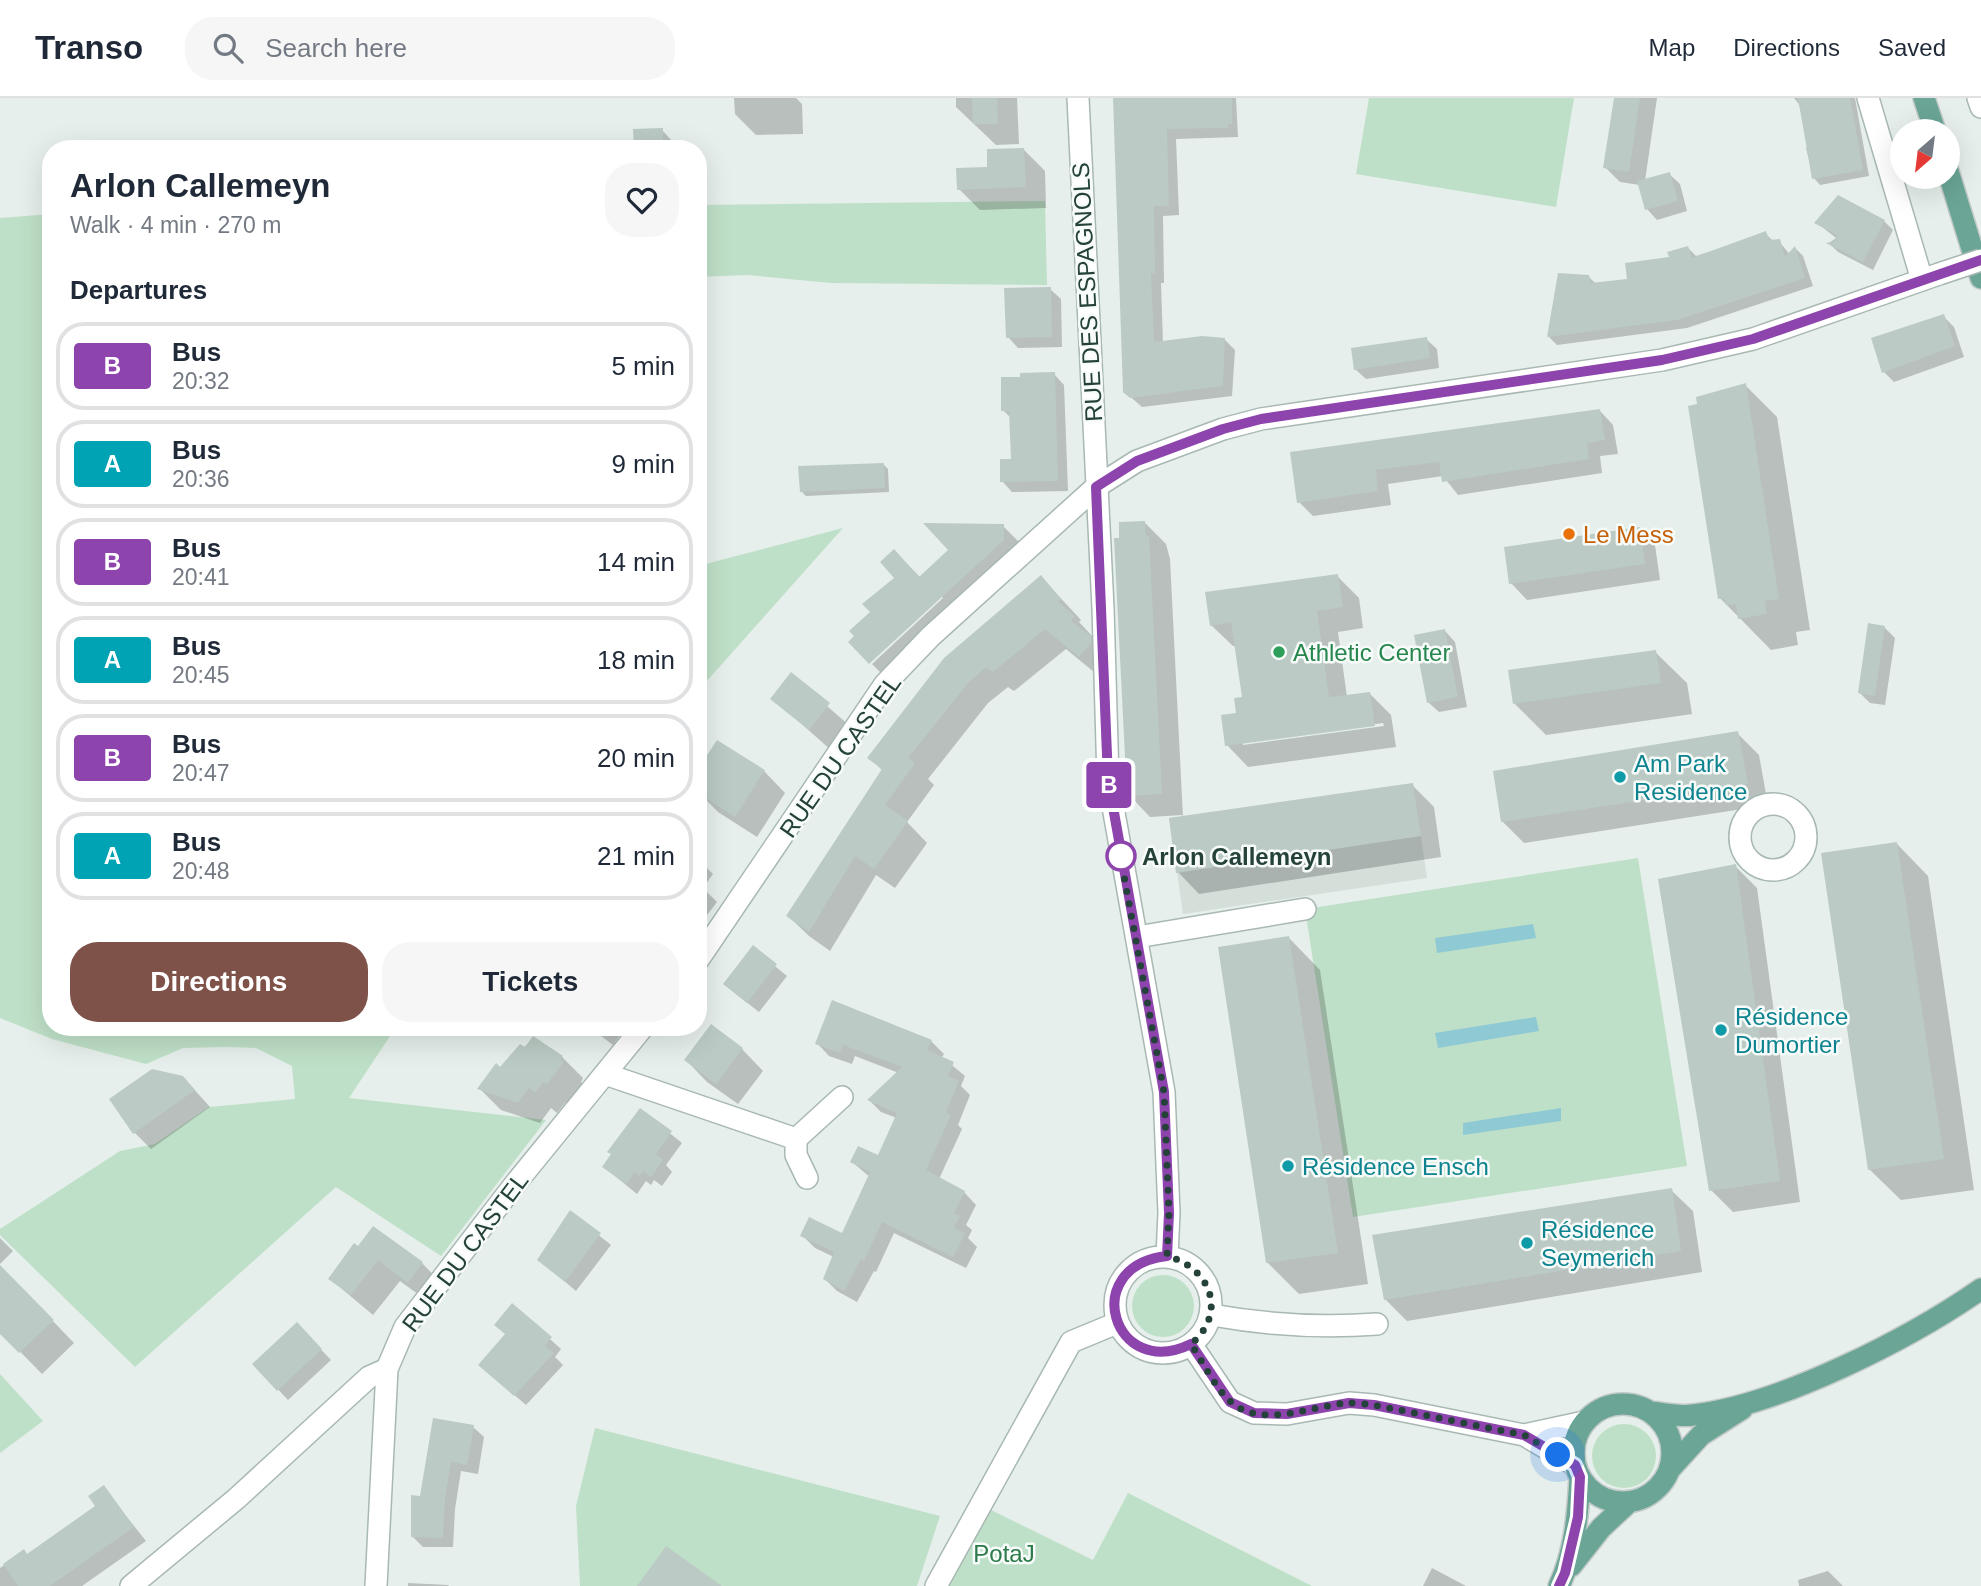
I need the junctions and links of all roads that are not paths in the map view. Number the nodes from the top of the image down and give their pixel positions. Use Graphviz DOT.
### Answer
graph roads {
  1 [pos="1078,98"];
  2 [pos="1868,98"];
  3 [pos="1924,98"];
  4 [pos="1978,98"];
  5 [pos="1981,107"];
  6 [pos="1931,119"];
  7 [pos="1954,189"];
  8 [pos="1981,260"];
  9 [pos="1930,277"];
  10 [pos="1981,278"];
  11 [pos="1096,487"];
  12 [pos="1304,909"];
  13 [pos="1137,937"];
  14 [pos="707,947"];
  15 [pos="636,1036"];
  16 [pos="605,1074"];
  17 [pos="842,1097"];
  18 [pos="796,1139"];
  19 [pos="807,1178"];
  20 [pos="1167,1256"];
  21 [pos="1981,1289"];
  22 [pos="1212,1315"];
  23 [pos="1117,1323"];
  24 [pos="1377,1324"];
  25 [pos="1191,1344"];
  26 [pos="387,1369"];
  27 [pos="1756,1400"];
  28 [pos="1650,1412"];
  29 [pos="1584,1422"];
  30 [pos="1524,1435"];
  31 [pos="1670,1469"];
  32 [pos="1577,1471"];
  33 [pos="1629,1502"];
  34 [pos="1562,1580"];
  35 [pos="131,1586"];
  36 [pos="376,1586"];
  37 [pos="936,1586"];
  1 -- 11 [label="street, RUE DES ESPAGNOLS"];
  2 -- 9 [label="street"];
  3 -- 6 [label="main road"];
  4 -- 5 [label="street"];
  7 -- 10 [label="main road"];
  8 -- 9 [label="street, RUE DU CASTEL, bridge"];
  9 -- 11 [label="street, RUE DU CASTEL"];
  11 -- 13 [label="street, RUE DES ESPAGNOLS"];
  11 -- 14 [label="street, RUE DU CASTEL"];
  12 -- 13 [label="street"];
  13 -- 20 [label="street, RUE DES ESPAGNOLS"];
  15 -- 16 [label="street, RUE DU CASTEL"];
  16 -- 18 [label="street"];
  16 -- 26 [label="street, RUE DU CASTEL"];
  17 -- 18 [label="street"];
  18 -- 19 [label="street"];
  20 -- 22 [label="street"];
  20 -- 23 [label="street"];
  21 -- 27 [label="main road"];
  22 -- 24 [label="street"];
  22 -- 25 [label="street"];
  23 -- 25 [label="street"];
  23 -- 37 [label="street"];
  25 -- 30 [label="street"];
  26 -- 35 [label="street"];
  26 -- 36 [label="street"];
  27 -- 28 [label="main road"];
  27 -- 31 [label="main road"];
  28 -- 29 [label="main road"];
  28 -- 31 [label="main road"];
  29 -- 30 [label="street"];
  29 -- 32 [label="main road"];
  30 -- 32 [label="street"];
  31 -- 33 [label="main road"];
  32 -- 33 [label="main road"];
  32 -- 34 [label="main road"];
  33 -- 34 [label="main road"];
}
